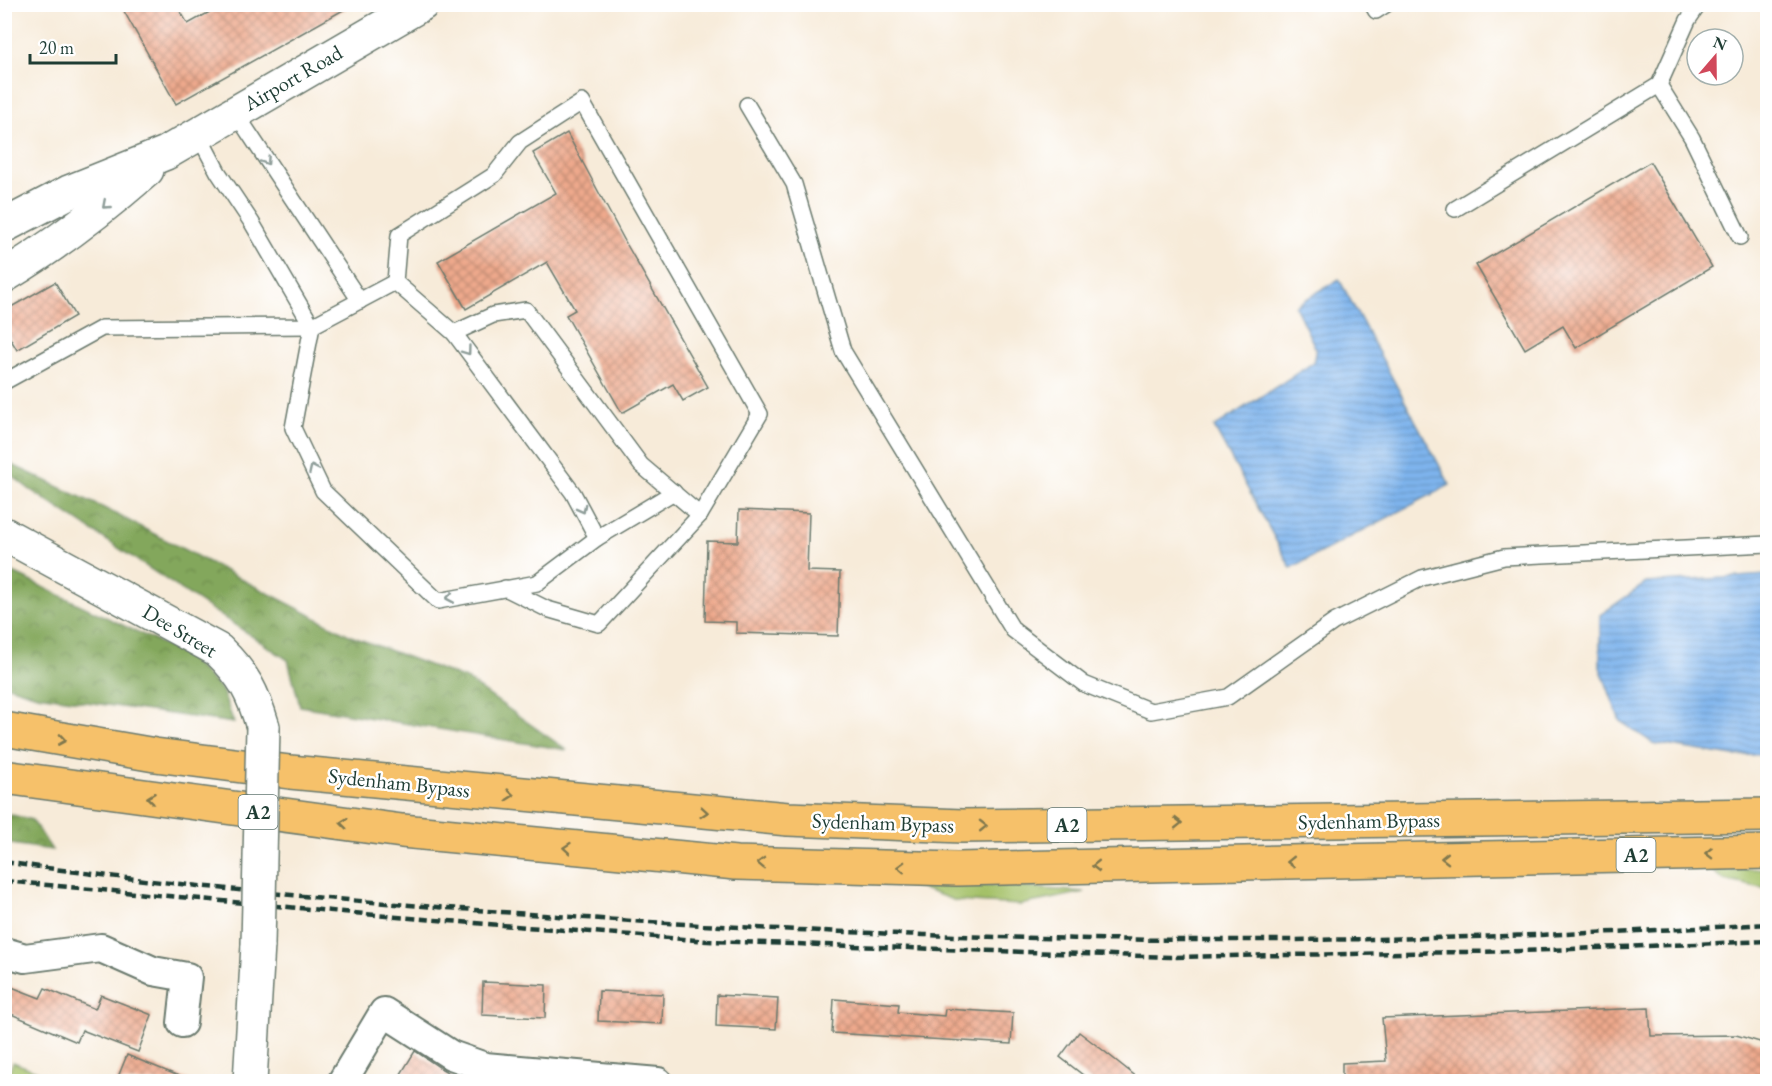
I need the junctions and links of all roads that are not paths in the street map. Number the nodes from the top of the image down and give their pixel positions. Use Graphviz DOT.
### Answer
graph roads {
  1 [pos="422,4"];
  2 [pos="1700,4"];
  3 [pos="1659,86"];
  4 [pos="747,105"];
  5 [pos="235,112"];
  6 [pos="198,134"];
  7 [pos="166,153"];
  8 [pos="1455,209"];
  9 [pos="4,226"];
  10 [pos="1740,237"];
  11 [pos="4,276"];
  12 [pos="395,282"];
  13 [pos="360,301"];
  14 [pos="312,326"];
  15 [pos="454,333"];
  16 [pos="4,382"];
  17 [pos="674,492"];
  18 [pos="700,514"];
  19 [pos="4,534"];
  20 [pos="597,538"];
  21 [pos="1767,544"];
  22 [pos="505,588"];
  23 [pos="4,729"];
  24 [pos="4,777"];
  25 [pos="1767,815"];
  26 [pos="1767,852"];
  27 [pos="4,952"];
  28 [pos="182,1023"];
  29 [pos="542,1077"];
  30 [pos="250,1082"];
  31 [pos="342,1082"];
  32 [pos="658,1082"];
  1 -- 5 [label="street, Airport Road"];
  2 -- 3 [label="lane"];
  3 -- 8 [label="lane"];
  3 -- 10 [label="lane"];
  4 -- 21 [label="lane"];
  5 -- 6 [label="street, Airport Road"];
  5 -- 13 [label="lane, one-way"];
  6 -- 7 [label="street, Airport Road"];
  6 -- 14 [label="lane"];
  7 -- 9 [label="street, Airport Road"];
  7 -- 11 [label="street, Airport Road, one-way"];
  12 -- 13 [label="lane"];
  12 -- 15 [label="lane"];
  12 -- 18 [label="lane"];
  13 -- 14 [label="lane"];
  14 -- 16 [label="lane"];
  22 -- 14 [label="lane, one-way"];
  15 -- 17 [label="lane"];
  15 -- 20 [label="lane, one-way"];
  17 -- 18 [label="lane"];
  17 -- 20 [label="lane"];
  18 -- 22 [label="lane"];
  19 -- 30 [label="street, Dee Street, bridge"];
  20 -- 22 [label="lane"];
  23 -- 25 [label="highway, Sydenham Bypass / A2, one-way"];
  26 -- 24 [label="highway, Sydenham Bypass / A2, one-way"];
  27 -- 28 [label="street"];
  29 -- 31 [label="street"];
  29 -- 32 [label="street"];
}
